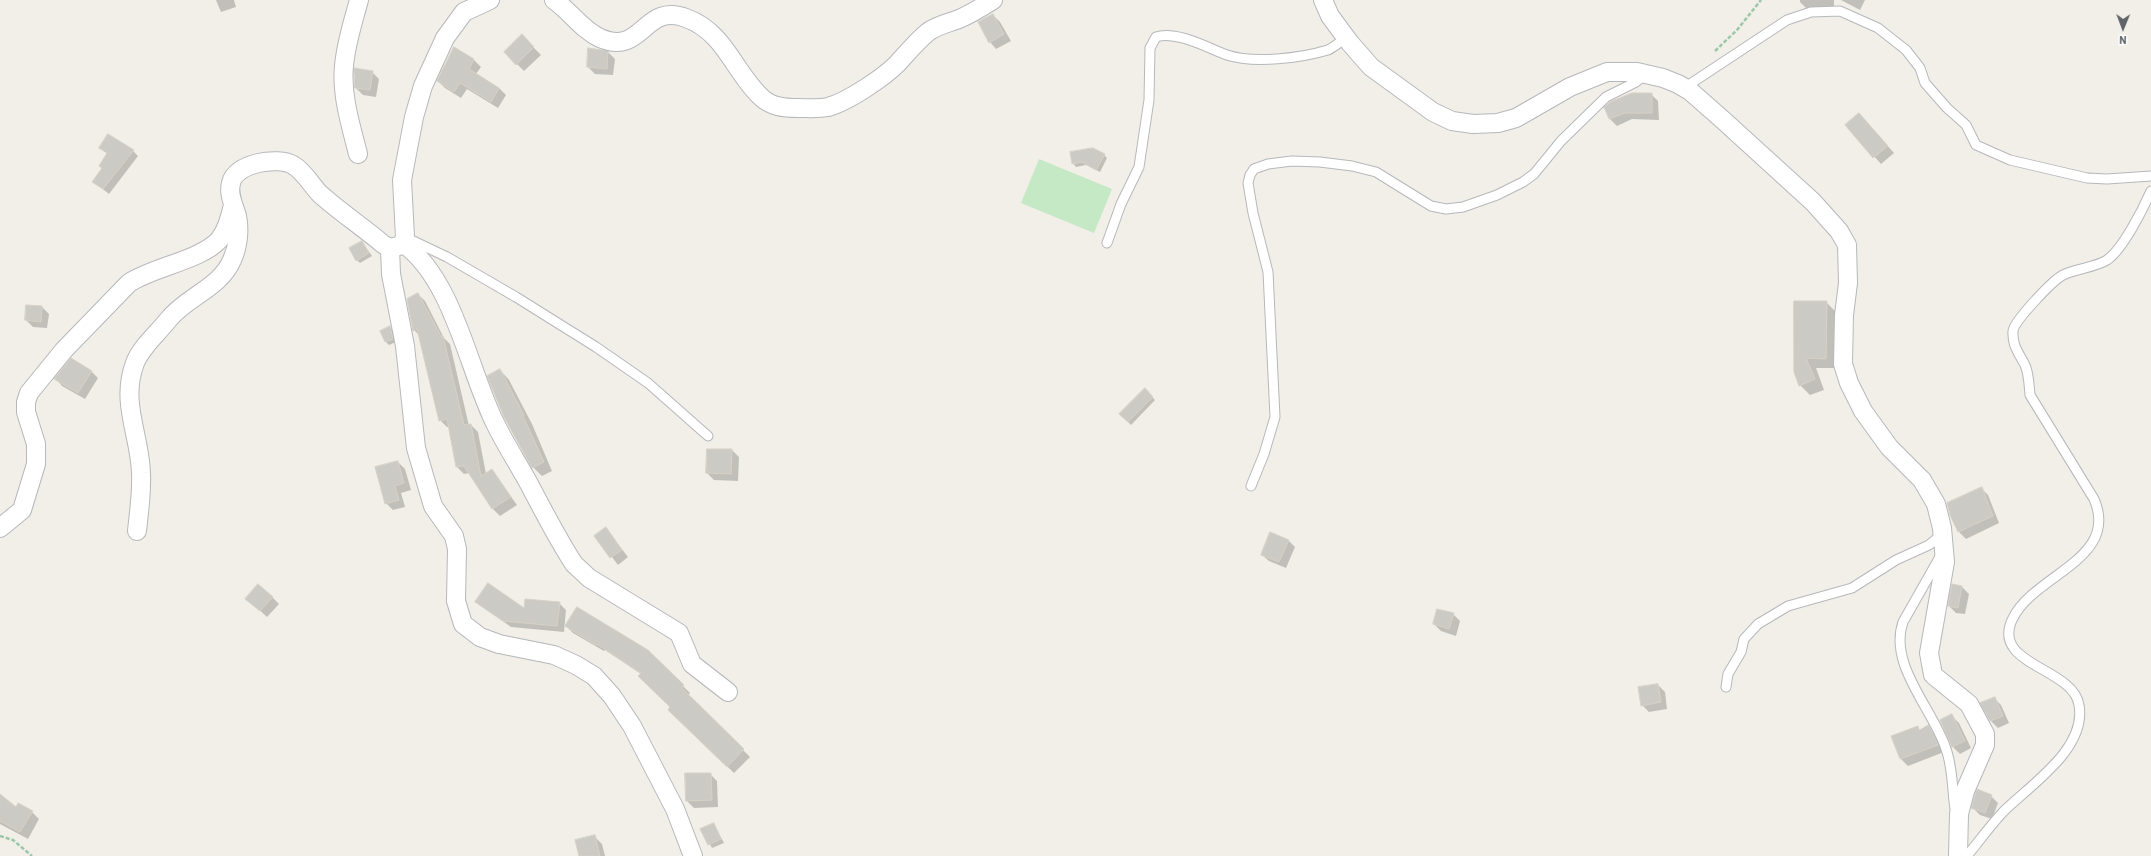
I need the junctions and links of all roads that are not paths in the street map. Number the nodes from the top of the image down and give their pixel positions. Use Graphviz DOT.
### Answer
graph roads {
  1 [pos="359,0"];
  2 [pos="490,0"];
  3 [pos="554,0"];
  4 [pos="993,0"];
  5 [pos="1323,0"];
  6 [pos="1346,38"];
  7 [pos="1646,74"];
  8 [pos="1684,88"];
  9 [pos="358,154"];
  10 [pos="2151,176"];
  11 [pos="2151,190"];
  12 [pos="233,204"];
  13 [pos="400,243"];
  14 [pos="1107,243"];
  15 [pos="708,436"];
  16 [pos="1250,486"];
  17 [pos="0,528"];
  18 [pos="137,531"];
  19 [pos="1942,542"];
  20 [pos="1726,687"];
  21 [pos="728,692"];
  22 [pos="1959,829"];
  23 [pos="693,856"];
  24 [pos="1958,856"];
  25 [pos="1967,856"];
  1 -- 9 [label="street"];
  2 -- 13 [label="street"];
  3 -- 4 [label="street"];
  5 -- 6 [label="street"];
  6 -- 7 [label="street"];
  6 -- 14 [label="lane"];
  7 -- 8 [label="street"];
  7 -- 16 [label="lane"];
  8 -- 10 [label="lane"];
  8 -- 19 [label="street"];
  11 -- 25 [label="lane"];
  12 -- 13 [label="street"];
  12 -- 17 [label="street"];
  12 -- 18 [label="street"];
  13 -- 15 [label="lane"];
  13 -- 21 [label="street"];
  13 -- 23 [label="street"];
  19 -- 20 [label="lane"];
  19 -- 22 [label="lane"];
  19 -- 22 [label="street"];
  22 -- 24 [label="street"];
}
